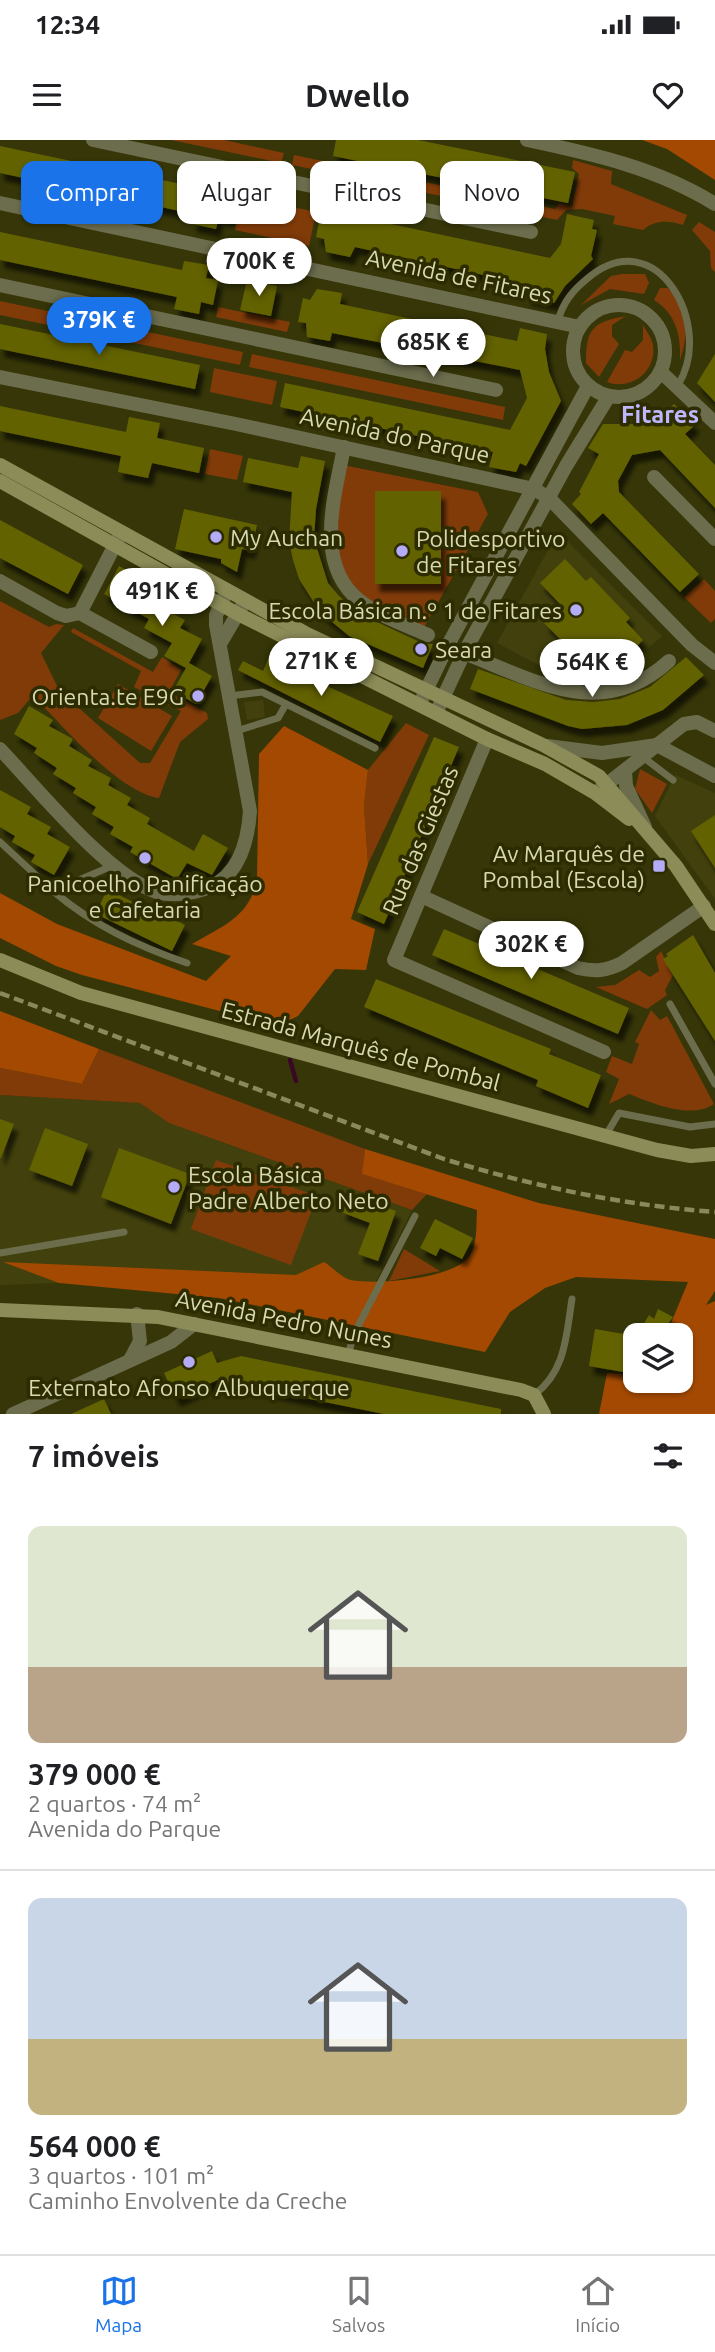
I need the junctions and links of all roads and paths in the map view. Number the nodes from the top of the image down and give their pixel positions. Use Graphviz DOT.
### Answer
graph roads {
  1 [pos="93,140"];
  2 [pos="527,140"];
  3 [pos="0,203"];
  4 [pos="715,204"];
  5 [pos="531,232"];
  6 [pos="680,281"];
  7 [pos="0,285"];
  8 [pos="558,321"];
  9 [pos="580,327"];
  10 [pos="699,358"];
  11 [pos="661,372"];
  12 [pos="0,377"];
  13 [pos="678,385"];
  14 [pos="589,386"];
  15 [pos="496,390"];
  16 [pos="609,396"];
  17 [pos="715,423"];
  18 [pos="344,447"];
  19 [pos="0,465"];
  20 [pos="654,477"];
  21 [pos="0,481"];
  22 [pos="534,489"];
  23 [pos="549,498"];
  24 [pos="121,533"];
  25 [pos="715,539"];
  26 [pos="114,547"];
  27 [pos="0,581"];
  28 [pos="228,591"];
  29 [pos="220,604"];
  30 [pos="242,607"];
  31 [pos="80,613"];
  32 [pos="428,635"];
  33 [pos="220,644"];
  34 [pos="151,652"];
  35 [pos="464,653"];
  36 [pos="669,661"];
  37 [pos="715,663"];
  38 [pos="426,691"];
  39 [pos="229,696"];
  40 [pos="443,699"];
  41 [pos="285,704"];
  42 [pos="419,705"];
  43 [pos="436,713"];
  44 [pos="236,731"];
  45 [pos="715,731"];
  46 [pos="487,739"];
  47 [pos="543,745"];
  48 [pos="657,745"];
  49 [pos="375,748"];
  50 [pos="0,749"];
  51 [pos="620,750"];
  52 [pos="643,756"];
  53 [pos="625,771"];
  54 [pos="715,776"];
  55 [pos="673,780"];
  56 [pos="600,784"];
  57 [pos="649,835"];
  58 [pos="0,842"];
  59 [pos="112,866"];
  60 [pos="53,891"];
  61 [pos="421,896"];
  62 [pos="704,906"];
  63 [pos="715,923"];
  64 [pos="0,960"];
  65 [pos="187,963"];
  66 [pos="670,1004"];
  67 [pos="604,1052"];
  68 [pos="715,1084"];
  69 [pos="715,1124"];
  70 [pos="605,1136"];
  71 [pos="715,1154"];
  72 [pos="415,1216"];
  73 [pos="124,1232"];
  74 [pos="0,1253"];
  75 [pos="572,1299"];
  76 [pos="0,1310"];
  77 [pos="136,1314"];
  78 [pos="194,1324"];
  79 [pos="348,1355"];
  80 [pos="130,1360"];
  81 [pos="534,1395"];
  82 [pos="13,1414"];
  83 [pos="544,1414"];
  1 -- 5 [label="street"];
  2 -- 4 [label="street"];
  3 -- 8 [label="street, Avenida de Fitares"];
  6 -- 8 [label="lane"];
  7 -- 15 [label="street"];
  8 -- 9 [label="street, Avenida de Fitares"];
  9 -- 11 [label="street"];
  9 -- 14 [label="street"];
  10 -- 13 [label="lane"];
  11 -- 13 [label="street"];
  11 -- 16 [label="street"];
  12 -- 18 [label="street, Avenida do Parque"];
  13 -- 17 [label="street"];
  14 -- 16 [label="street"];
  14 -- 22 [label="street"];
  16 -- 23 [label="street"];
  18 -- 22 [label="street, Avenida do Parque"];
  18 -- 32 [label="street"];
  19 -- 24 [label="street"];
  20 -- 25 [label="street"];
  21 -- 26 [label="street"];
  22 -- 23 [label="street, Avenida do Parque"];
  22 -- 38 [label="street"];
  23 -- 35 [label="street"];
  23 -- 37 [label="street, Avenida do Parque"];
  24 -- 26 [label="street"];
  24 -- 28 [label="street"];
  26 -- 29 [label="street"];
  26 -- 31 [label="street"];
  27 -- 31 [label="street"];
  28 -- 29 [label="street"];
  28 -- 30 [label="street"];
  29 -- 30 [label="street"];
  29 -- 33 [label="street"];
  30 -- 33 [label="street"];
  30 -- 38 [label="street"];
  30 -- 42 [label="street"];
  31 -- 34 [label="street"];
  33 -- 39 [label="street"];
  35 -- 36 [label="street"];
  35 -- 40 [label="street"];
  38 -- 40 [label="street"];
  38 -- 42 [label="street"];
  39 -- 41 [label="lane"];
  39 -- 44 [label="street"];
  40 -- 43 [label="street"];
  40 -- 47 [label="street"];
  41 -- 44 [label="lane"];
  41 -- 49 [label="lane"];
  42 -- 43 [label="street"];
  43 -- 46 [label="street"];
  44 -- 59 [label="street"];
  45 -- 48 [label="street"];
  46 -- 56 [label="street"];
  46 -- 61 [label="street, Rua das Giestas"];
  47 -- 51 [label="street"];
  47 -- 56 [label="street"];
  48 -- 51 [label="street"];
  48 -- 52 [label="street"];
  48 -- 54 [label="street"];
  50 -- 59 [label="street"];
  51 -- 56 [label="street"];
  52 -- 53 [label="street"];
  52 -- 55 [label="lane"];
  53 -- 56 [label="street"];
  53 -- 57 [label="street"];
  56 -- 57 [label="street"];
  57 -- 62 [label="street"];
  58 -- 60 [label="lane"];
  59 -- 60 [label="lane"];
  60 -- 65 [label="lane"];
  61 -- 62 [label="street"];
  61 -- 67 [label="street, Rua das Giestas"];
  62 -- 63 [label="street"];
  64 -- 70 [label="street, Estrada Marquês de Pombal"];
  66 -- 68 [label="lane"];
  69 -- 70 [label="lane"];
  70 -- 71 [label="street, Estrada Marquês de Pombal"];
  72 -- 79 [label="lane"];
  73 -- 74 [label="lane"];
  75 -- 81 [label="lane"];
  76 -- 77 [label="street, Avenida Pedro Nunes"];
  77 -- 78 [label="street, Avenida Pedro Nunes"];
  77 -- 80 [label="street"];
  78 -- 79 [label="street, Avenida Pedro Nunes"];
  78 -- 80 [label="street"];
  79 -- 81 [label="street, Avenida Pedro Nunes"];
  80 -- 82 [label="street"];
  81 -- 83 [label="street"];
}
